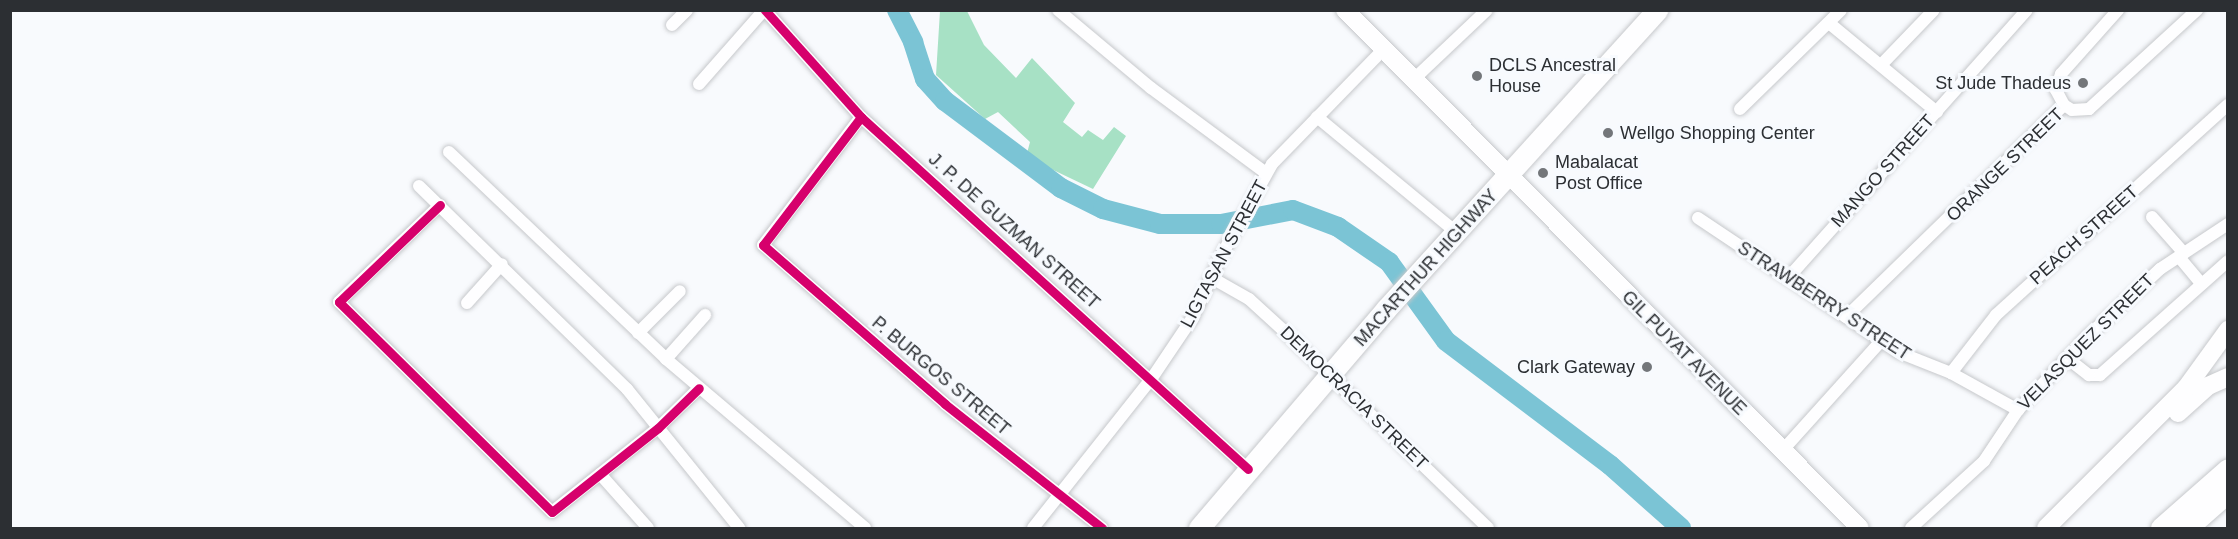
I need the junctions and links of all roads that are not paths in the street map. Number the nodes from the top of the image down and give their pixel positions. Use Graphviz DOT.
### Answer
graph roads {
  1 [pos="687,10"];
  2 [pos="765,10"];
  3 [pos="1058,10"];
  4 [pos="1345,10"];
  5 [pos="1487,10"];
  6 [pos="1841,10"];
  7 [pos="1934,10"];
  8 [pos="2027,10"];
  9 [pos="2118,10"];
  10 [pos="2197,10"];
  11 [pos="1655,11"];
  12 [pos="1829,23"];
  13 [pos="672,25"];
  14 [pos="1384,50"];
  15 [pos="1881,65"];
  16 [pos="1414,79"];
  17 [pos="699,84"];
  18 [pos="2064,105"];
  19 [pos="2228,105"];
  20 [pos="1740,109"];
  21 [pos="1937,112"];
  22 [pos="861,117"];
  23 [pos="1317,117"];
  24 [pos="449,152"];
  25 [pos="1266,173"];
  26 [pos="1508,178"];
  27 [pos="420,186"];
  28 [pos="440,205"];
  29 [pos="2152,217"];
  30 [pos="1698,218"];
  31 [pos="2228,224"];
  32 [pos="1456,232"];
  33 [pos="2181,255"];
  34 [pos="2228,261"];
  35 [pos="502,264"];
  36 [pos="1212,278"];
  37 [pos="1788,278"];
  38 [pos="2202,284"];
  39 [pos="680,291"];
  40 [pos="468,303"];
  41 [pos="705,315"];
  42 [pos="1846,317"];
  43 [pos="2228,331"];
  44 [pos="638,333"];
  45 [pos="1881,341"];
  46 [pos="2228,346"];
  47 [pos="2067,358"];
  48 [pos="666,359"];
  49 [pos="1951,373"];
  50 [pos="1329,375"];
  51 [pos="2228,377"];
  52 [pos="1152,378"];
  53 [pos="699,388"];
  54 [pos="2018,410"];
  55 [pos="658,428"];
  56 [pos="1782,451"];
  57 [pos="2228,468"];
  58 [pos="1248,469"];
  59 [pos="600,474"];
  60 [pos="2228,492"];
  61 [pos="1059,494"];
  62 [pos="648,528"];
  63 [pos="739,528"];
  64 [pos="865,528"];
  65 [pos="1033,528"];
  66 [pos="1102,528"];
  67 [pos="1199,528"];
  68 [pos="1488,528"];
  69 [pos="1860,528"];
  70 [pos="1911,528"];
  71 [pos="2046,528"];
  72 [pos="2060,528"];
  73 [pos="2161,528"];
  74 [pos="2187,528"];
  1 -- 13 [label="street"];
  2 -- 17 [label="street"];
  2 -- 22 [label="street, J. P. DE GUZMAN STREET"];
  3 -- 25 [label="street"];
  4 -- 14 [label="main road, GIL PUYAT AVENUE"];
  5 -- 16 [label="street"];
  6 -- 12 [label="street"];
  7 -- 15 [label="street"];
  8 -- 21 [label="street, MANGO STREET"];
  9 -- 18 [label="street"];
  10 -- 18 [label="street, ORANGE STREET"];
  11 -- 26 [label="highway, MACARTHUR HIGHWAY"];
  12 -- 15 [label="street"];
  12 -- 20 [label="street"];
  14 -- 16 [label="main road, GIL PUYAT AVENUE"];
  14 -- 23 [label="street, LIGTASAN STREET"];
  15 -- 21 [label="street"];
  16 -- 26 [label="main road, GIL PUYAT AVENUE"];
  18 -- 42 [label="street, ORANGE STREET"];
  19 -- 49 [label="street, PEACH STREET"];
  21 -- 37 [label="street, MANGO STREET"];
  22 -- 52 [label="street, J. P. DE GUZMAN STREET"];
  22 -- 61 [label="street, P. BURGOS STREET"];
  23 -- 25 [label="street, LIGTASAN STREET"];
  23 -- 32 [label="street"];
  24 -- 44 [label="street"];
  25 -- 36 [label="street, LIGTASAN STREET"];
  26 -- 32 [label="highway, MACARTHUR HIGHWAY"];
  26 -- 56 [label="main road, GIL PUYAT AVENUE"];
  27 -- 28 [label="street"];
  28 -- 35 [label="street"];
  28 -- 59 [label="street"];
  29 -- 33 [label="street"];
  30 -- 37 [label="street, STRAWBERRY STREET"];
  31 -- 33 [label="street, VELASQUEZ STREET"];
  32 -- 50 [label="highway, MACARTHUR HIGHWAY"];
  33 -- 38 [label="street"];
  33 -- 47 [label="street, VELASQUEZ STREET"];
  34 -- 38 [label="street"];
  35 -- 40 [label="street"];
  35 -- 55 [label="street"];
  36 -- 50 [label="street, DEMOCRACIA STREET"];
  36 -- 52 [label="street, LIGTASAN STREET"];
  37 -- 42 [label="street, STRAWBERRY STREET"];
  38 -- 47 [label="street"];
  39 -- 44 [label="street"];
  41 -- 48 [label="street"];
  42 -- 45 [label="street, STRAWBERRY STREET"];
  43 -- 46 [label="main road"];
  43 -- 71 [label="main road"];
  44 -- 48 [label="street"];
  45 -- 49 [label="street, STRAWBERRY STREET"];
  45 -- 56 [label="street"];
  47 -- 54 [label="street, VELASQUEZ STREET"];
  48 -- 53 [label="street"];
  49 -- 54 [label="street, STRAWBERRY STREET"];
  50 -- 58 [label="highway, MACARTHUR HIGHWAY"];
  50 -- 68 [label="street, DEMOCRACIA STREET"];
  51 -- 72 [label="main road"];
  52 -- 58 [label="street, J. P. DE GUZMAN STREET"];
  52 -- 61 [label="street, LIGTASAN STREET"];
  53 -- 55 [label="street"];
  53 -- 64 [label="street"];
  54 -- 70 [label="street, VELASQUEZ STREET"];
  55 -- 59 [label="street"];
  55 -- 63 [label="street"];
  56 -- 69 [label="main road, GIL PUYAT AVENUE"];
  57 -- 73 [label="highway"];
  58 -- 67 [label="highway, MACARTHUR HIGHWAY"];
  59 -- 62 [label="street"];
  60 -- 74 [label="highway"];
  61 -- 65 [label="street, LIGTASAN STREET"];
  61 -- 66 [label="street, P. BURGOS STREET"];
}
